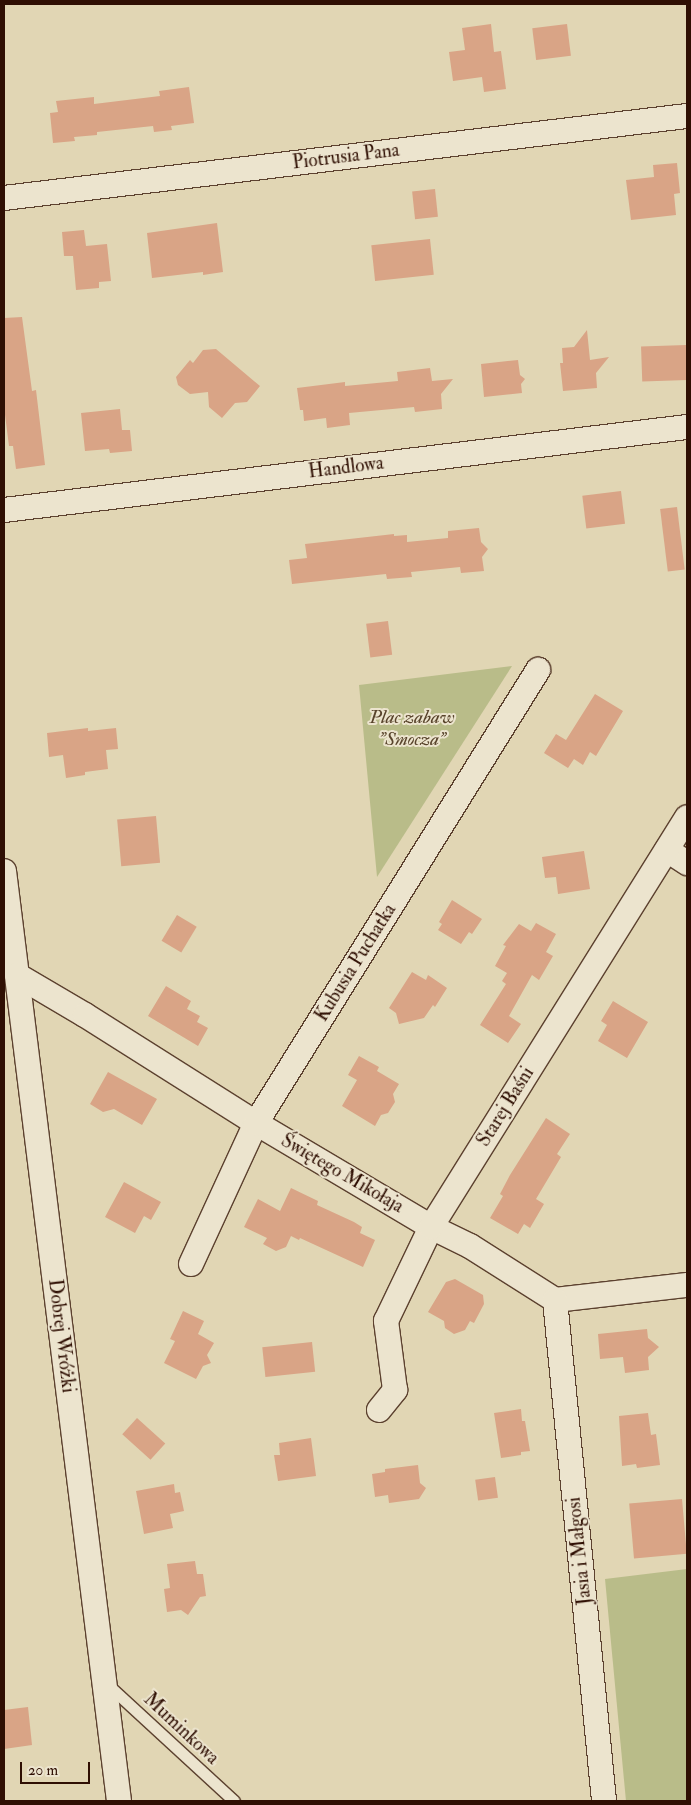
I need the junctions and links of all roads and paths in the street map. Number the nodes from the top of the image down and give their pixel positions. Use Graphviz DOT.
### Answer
graph roads {
  1 [pos="687,116"];
  2 [pos="4,198"];
  3 [pos="687,427"];
  4 [pos="4,510"];
  5 [pos="538,670"];
  6 [pos="687,818"];
  7 [pos="667,850"];
  8 [pos="687,863"];
  9 [pos="4,871"];
  10 [pos="17,975"];
  11 [pos="256,1123"];
  12 [pos="431,1227"];
  13 [pos="191,1264"];
  14 [pos="687,1285"];
  15 [pos="555,1300"];
  16 [pos="379,1410"];
  17 [pos="104,1682"];
  18 [pos="119,1801"];
  19 [pos="234,1801"];
  20 [pos="604,1801"];
  1 -- 2 [label="street, Piotrusia Pana"];
  3 -- 4 [label="street, Handlowa"];
  5 -- 11 [label="street, Kubusia Puchatka"];
  6 -- 7 [label="street, Starej Baśni"];
  7 -- 8 [label="street"];
  7 -- 12 [label="street, Starej Baśni"];
  9 -- 10 [label="street, Dobrej Wróżki"];
  10 -- 11 [label="street, Świętego Mikołaja"];
  10 -- 17 [label="street, Dobrej Wróżki"];
  11 -- 12 [label="street, Świętego Mikołaja"];
  11 -- 13 [label="street, Kubusia Puchatka"];
  12 -- 15 [label="street, Świętego Mikołaja"];
  12 -- 16 [label="street, Starej Baśni"];
  14 -- 15 [label="street"];
  15 -- 20 [label="street, Jasia i Małgosi"];
  17 -- 18 [label="street, Dobrej Wróżki"];
  17 -- 19 [label="lane, Muminkowa"];
}
